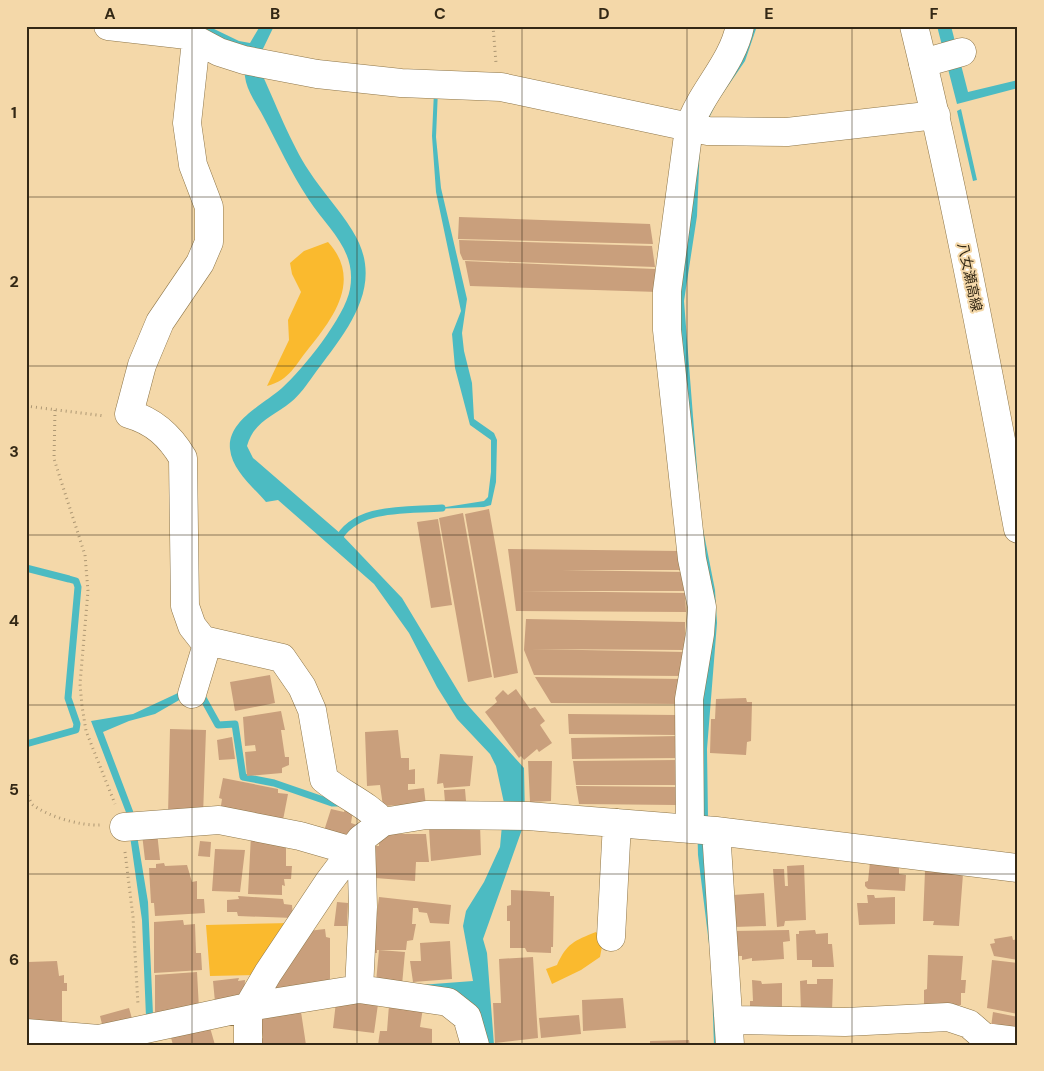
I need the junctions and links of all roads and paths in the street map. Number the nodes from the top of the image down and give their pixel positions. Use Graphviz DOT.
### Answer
graph roads {
  1 [pos="108,26"];
  2 [pos="493,26"];
  3 [pos="740,26"];
  4 [pos="914,26"];
  5 [pos="196,41"];
  6 [pos="498,87"];
  7 [pos="936,115"];
  8 [pos="696,129"];
  9 [pos="26,406"];
  10 [pos="55,410"];
  11 [pos="129,414"];
  12 [pos="1018,529"];
  13 [pos="208,641"];
  14 [pos="192,694"];
  15 [pos="26,791"];
  16 [pos="383,822"];
  17 [pos="616,823"];
  18 [pos="128,826"];
  19 [pos="702,830"];
  20 [pos="356,845"];
  21 [pos="1018,868"];
  22 [pos="611,937"];
  23 [pos="359,989"];
  24 [pos="248,1007"];
  25 [pos="728,1015"];
  26 [pos="147,1028"];
  27 [pos="26,1034"];
  28 [pos="1018,1040"];
  29 [pos="98,1042"];
  30 [pos="248,1045"];
  31 [pos="475,1045"];
  32 [pos="730,1045"];
  1 -- 5 [label="street"];
  2 -- 6 [label="path"];
  3 -- 8 [label="street"];
  4 -- 7 [label="street, 八女瀬高線"];
  5 -- 6 [label="street"];
  5 -- 11 [label="street"];
  6 -- 8 [label="street"];
  7 -- 8 [label="street"];
  7 -- 12 [label="street, 八女瀬高線"];
  8 -- 19 [label="street"];
  9 -- 10 [label="path"];
  10 -- 11 [label="path"];
  10 -- 18 [label="path"];
  11 -- 13 [label="street"];
  13 -- 14 [label="street"];
  13 -- 16 [label="street"];
  15 -- 18 [label="path"];
  16 -- 17 [label="street"];
  16 -- 20 [label="street"];
  17 -- 19 [label="street"];
  17 -- 22 [label="street"];
  18 -- 20 [label="street"];
  18 -- 26 [label="path"];
  19 -- 21 [label="street"];
  19 -- 25 [label="street"];
  20 -- 23 [label="street"];
  20 -- 24 [label="street"];
  23 -- 24 [label="street"];
  23 -- 31 [label="street"];
  24 -- 26 [label="street"];
  24 -- 30 [label="street"];
  25 -- 28 [label="street"];
  25 -- 32 [label="street"];
  26 -- 29 [label="street"];
  27 -- 29 [label="street"];
}
